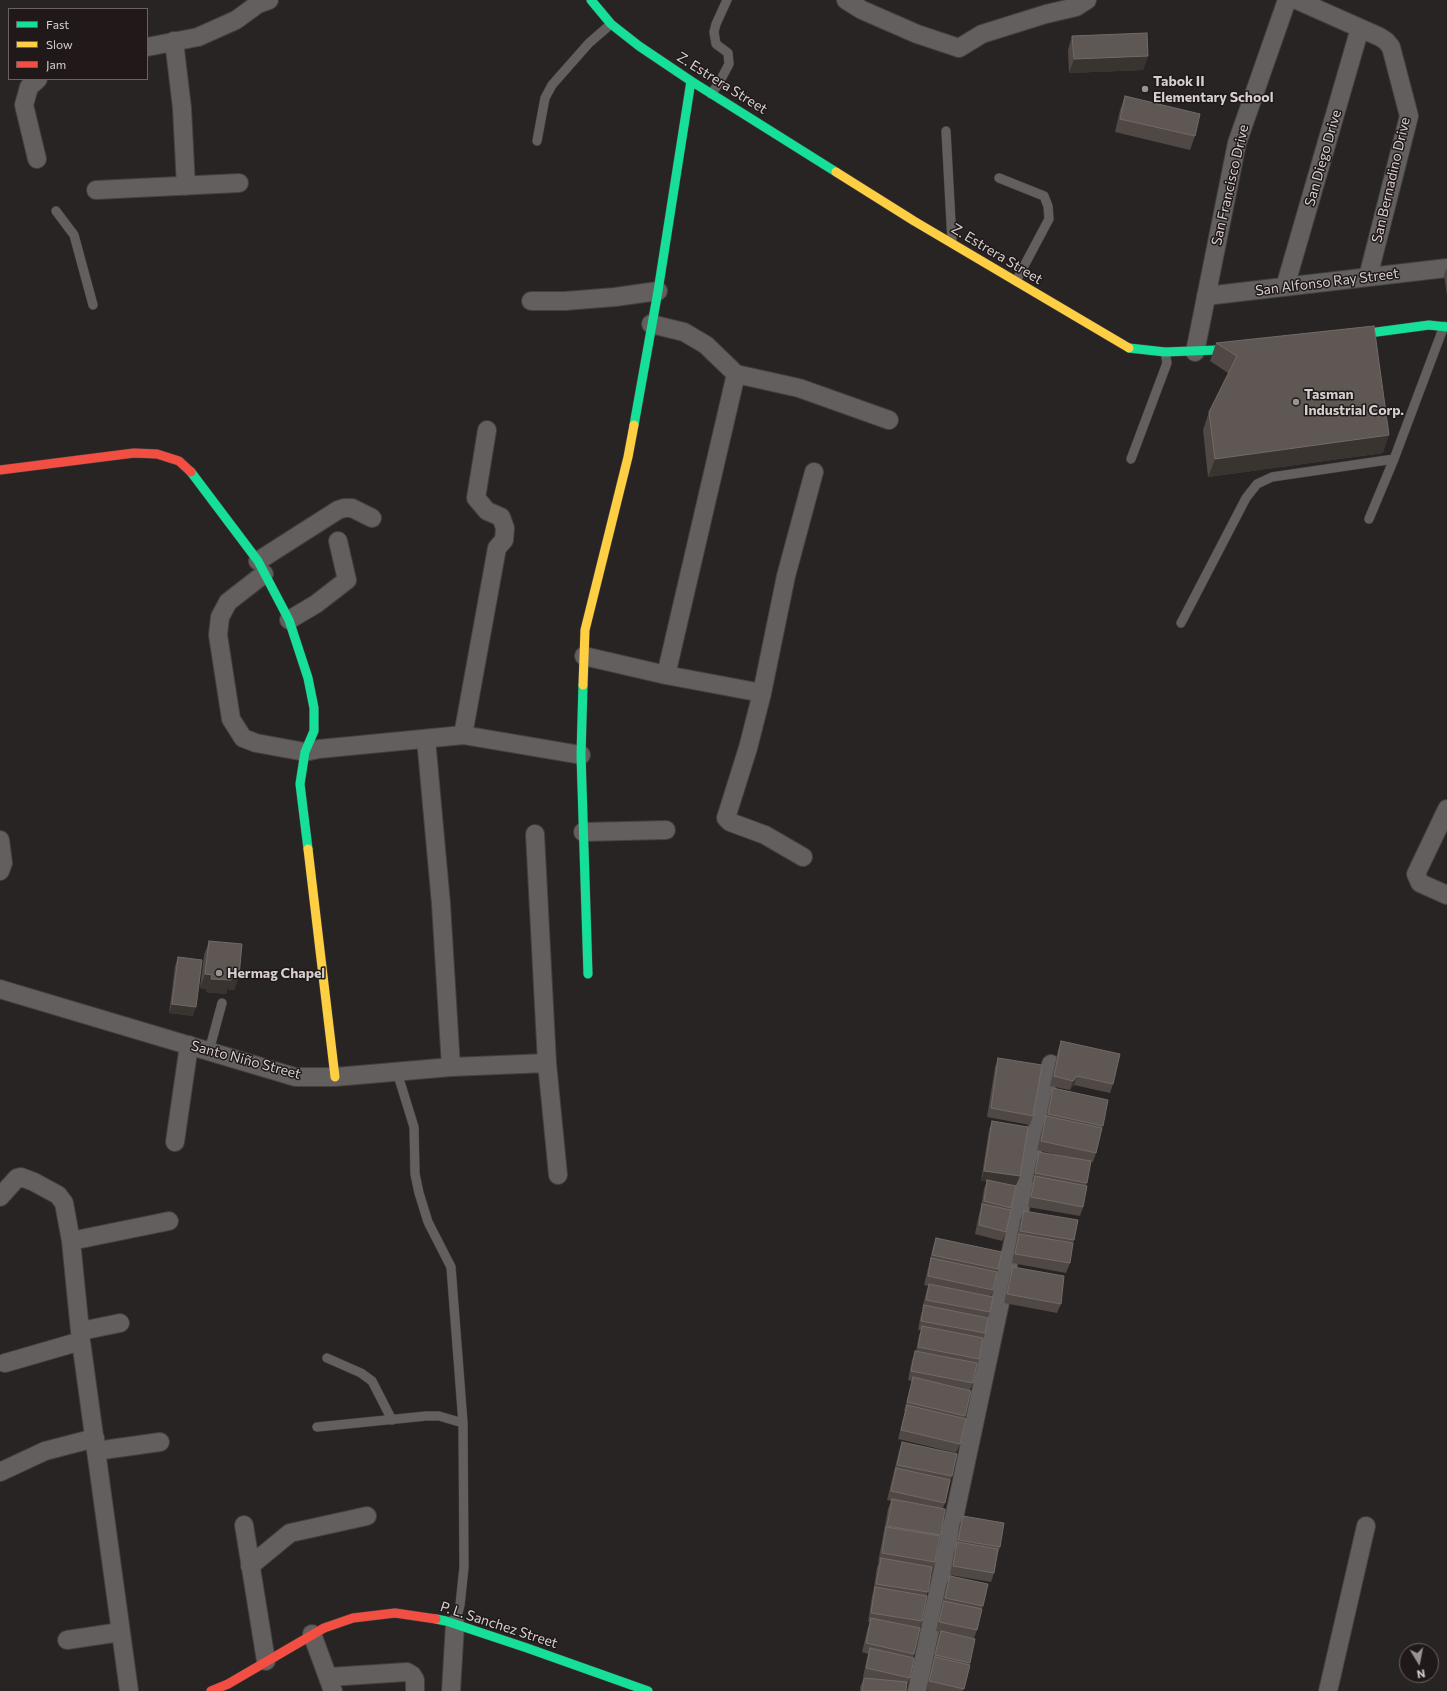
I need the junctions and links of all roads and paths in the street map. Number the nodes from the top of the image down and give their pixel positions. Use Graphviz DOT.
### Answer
graph roads {
  1 [pos="269,0"];
  2 [pos="591,0"];
  3 [pos="727,0"];
  4 [pos="846,0"];
  5 [pos="1087,0"];
  6 [pos="1287,0"];
  7 [pos="1297,0"];
  8 [pos="611,24"];
  9 [pos="1360,28"];
  10 [pos="174,41"];
  11 [pos="148,47"];
  12 [pos="37,80"];
  13 [pos="691,81"];
  14 [pos="711,94"];
  15 [pos="946,131"];
  16 [pos="537,141"];
  17 [pos="37,159"];
  18 [pos="999,178"];
  19 [pos="239,183"];
  20 [pos="186,186"];
  21 [pos="96,190"];
  22 [pos="56,211"];
  23 [pos="952,243"];
  24 [pos="1447,268"];
  25 [pos="1368,277"];
  26 [pos="1016,281"];
  27 [pos="1285,287"];
  28 [pos="658,291"];
  29 [pos="1206,296"];
  30 [pos="531,301"];
  31 [pos="93,304"];
  32 [pos="651,324"];
  33 [pos="1446,326"];
  34 [pos="1336,338"];
  35 [pos="1250,348"];
  36 [pos="1165,352"];
  37 [pos="1195,352"];
  38 [pos="736,374"];
  39 [pos="889,420"];
  40 [pos="487,430"];
  41 [pos="1131,459"];
  42 [pos="1394,459"];
  43 [pos="0,470"];
  44 [pos="814,472"];
  45 [pos="372,518"];
  46 [pos="1369,519"];
  47 [pos="338,541"];
  48 [pos="261,568"];
  49 [pos="289,620"];
  50 [pos="1181,623"];
  51 [pos="584,656"];
  52 [pos="666,675"];
  53 [pos="762,693"];
  54 [pos="464,735"];
  55 [pos="426,739"];
  56 [pos="305,752"];
  57 [pos="581,755"];
  58 [pos="1447,809"];
  59 [pos="666,830"];
  60 [pos="583,832"];
  61 [pos="535,834"];
  62 [pos="0,840"];
  63 [pos="803,857"];
  64 [pos="0,871"];
  65 [pos="1447,895"];
  66 [pos="588,974"];
  67 [pos="0,989"];
  68 [pos="222,1003"];
  69 [pos="188,1045"];
  70 [pos="209,1051"];
  71 [pos="547,1063"];
  72 [pos="1051,1064"];
  73 [pos="451,1067"];
  74 [pos="398,1072"];
  75 [pos="335,1077"];
  76 [pos="176,1142"];
  77 [pos="558,1176"];
  78 [pos="0,1197"];
  79 [pos="168,1221"];
  80 [pos="71,1241"];
  81 [pos="120,1323"];
  82 [pos="81,1336"];
  83 [pos="327,1358"];
  84 [pos="5,1363"];
  85 [pos="392,1420"];
  86 [pos="463,1423"];
  87 [pos="317,1427"];
  88 [pos="160,1442"];
  89 [pos="95,1444"];
  90 [pos="0,1472"];
  91 [pos="368,1516"];
  92 [pos="244,1525"];
  93 [pos="1366,1526"];
  94 [pos="250,1566"];
  95 [pos="455,1624"];
  96 [pos="120,1632"];
  97 [pos="312,1634"];
  98 [pos="67,1640"];
  99 [pos="266,1661"];
  100 [pos="331,1684"];
  101 [pos="640,1690"];
  102 [pos="129,1691"];
  103 [pos="211,1691"];
  104 [pos="415,1691"];
  105 [pos="451,1691"];
  106 [pos="917,1691"];
  107 [pos="1328,1691"];
  1 -- 10 [label="street"];
  2 -- 8 [label="street, Z. Estrera Street"];
  3 -- 14 [label="lane"];
  4 -- 5 [label="street"];
  6 -- 29 [label="street, San Francisco Drive"];
  7 -- 9 [label="street, San Bernadino Drive"];
  8 -- 13 [label="street, Z. Estrera Street"];
  8 -- 16 [label="lane"];
  9 -- 25 [label="street, San Bernadino Drive"];
  9 -- 27 [label="street, San Diego Drive"];
  10 -- 11 [label="street"];
  10 -- 20 [label="street"];
  12 -- 17 [label="street"];
  13 -- 14 [label="street, Z. Estrera Street"];
  13 -- 28 [label="street"];
  14 -- 23 [label="street, Z. Estrera Street"];
  15 -- 23 [label="lane"];
  18 -- 26 [label="lane"];
  19 -- 20 [label="street"];
  20 -- 21 [label="street"];
  22 -- 31 [label="lane"];
  23 -- 26 [label="street, Z. Estrera Street"];
  24 -- 25 [label="street, San Alfonso Ray Street"];
  25 -- 27 [label="street, San Alfonso Ray Street"];
  26 -- 36 [label="street, Z. Estrera Street"];
  27 -- 29 [label="street, San Alfonso Ray Street"];
  28 -- 30 [label="street"];
  28 -- 32 [label="street"];
  29 -- 37 [label="street, San Francisco Drive"];
  32 -- 38 [label="street"];
  32 -- 51 [label="street"];
  33 -- 34 [label="street"];
  33 -- 42 [label="lane"];
  35 -- 37 [label="street, Z. Estrera Street"];
  36 -- 37 [label="street, Z. Estrera Street"];
  36 -- 41 [label="lane"];
  38 -- 39 [label="street"];
  38 -- 52 [label="street"];
  40 -- 54 [label="street"];
  42 -- 46 [label="lane"];
  42 -- 50 [label="lane"];
  43 -- 48 [label="street"];
  44 -- 53 [label="street"];
  45 -- 48 [label="street"];
  47 -- 49 [label="street"];
  48 -- 49 [label="street"];
  48 -- 56 [label="street"];
  49 -- 56 [label="street"];
  51 -- 52 [label="street"];
  51 -- 57 [label="street"];
  52 -- 53 [label="street"];
  53 -- 63 [label="street"];
  54 -- 55 [label="street"];
  54 -- 57 [label="street"];
  55 -- 56 [label="street"];
  55 -- 73 [label="street"];
  56 -- 75 [label="street"];
  57 -- 60 [label="street"];
  58 -- 65 [label="street"];
  59 -- 60 [label="street"];
  60 -- 66 [label="street"];
  61 -- 71 [label="street"];
  62 -- 64 [label="street"];
  67 -- 69 [label="street, Santo Niño Street"];
  68 -- 70 [label="lane"];
  69 -- 70 [label="street, Santo Niño Street"];
  69 -- 76 [label="street"];
  70 -- 75 [label="street, Santo Niño Street"];
  71 -- 73 [label="street, Santo Niño Street"];
  71 -- 77 [label="street"];
  72 -- 106 [label="street"];
  73 -- 74 [label="street, Santo Niño Street"];
  74 -- 75 [label="street, Santo Niño Street"];
  74 -- 86 [label="lane"];
  78 -- 80 [label="street"];
  79 -- 80 [label="street"];
  80 -- 82 [label="street"];
  81 -- 82 [label="street"];
  82 -- 84 [label="street"];
  82 -- 89 [label="street"];
  83 -- 85 [label="lane"];
  85 -- 86 [label="lane"];
  85 -- 87 [label="lane"];
  86 -- 95 [label="lane"];
  88 -- 89 [label="street"];
  89 -- 90 [label="street"];
  89 -- 96 [label="street"];
  91 -- 94 [label="street"];
  92 -- 94 [label="street"];
  93 -- 107 [label="street"];
  94 -- 99 [label="street"];
  95 -- 97 [label="street, P. L. Sanchez Street"];
  95 -- 101 [label="street, P. L. Sanchez Street"];
  95 -- 105 [label="street"];
  96 -- 98 [label="street"];
  96 -- 102 [label="street"];
  97 -- 99 [label="street, P. L. Sanchez Street"];
  97 -- 100 [label="street"];
  99 -- 103 [label="street, P. L. Sanchez Street"];
  100 -- 104 [label="street"];
}
